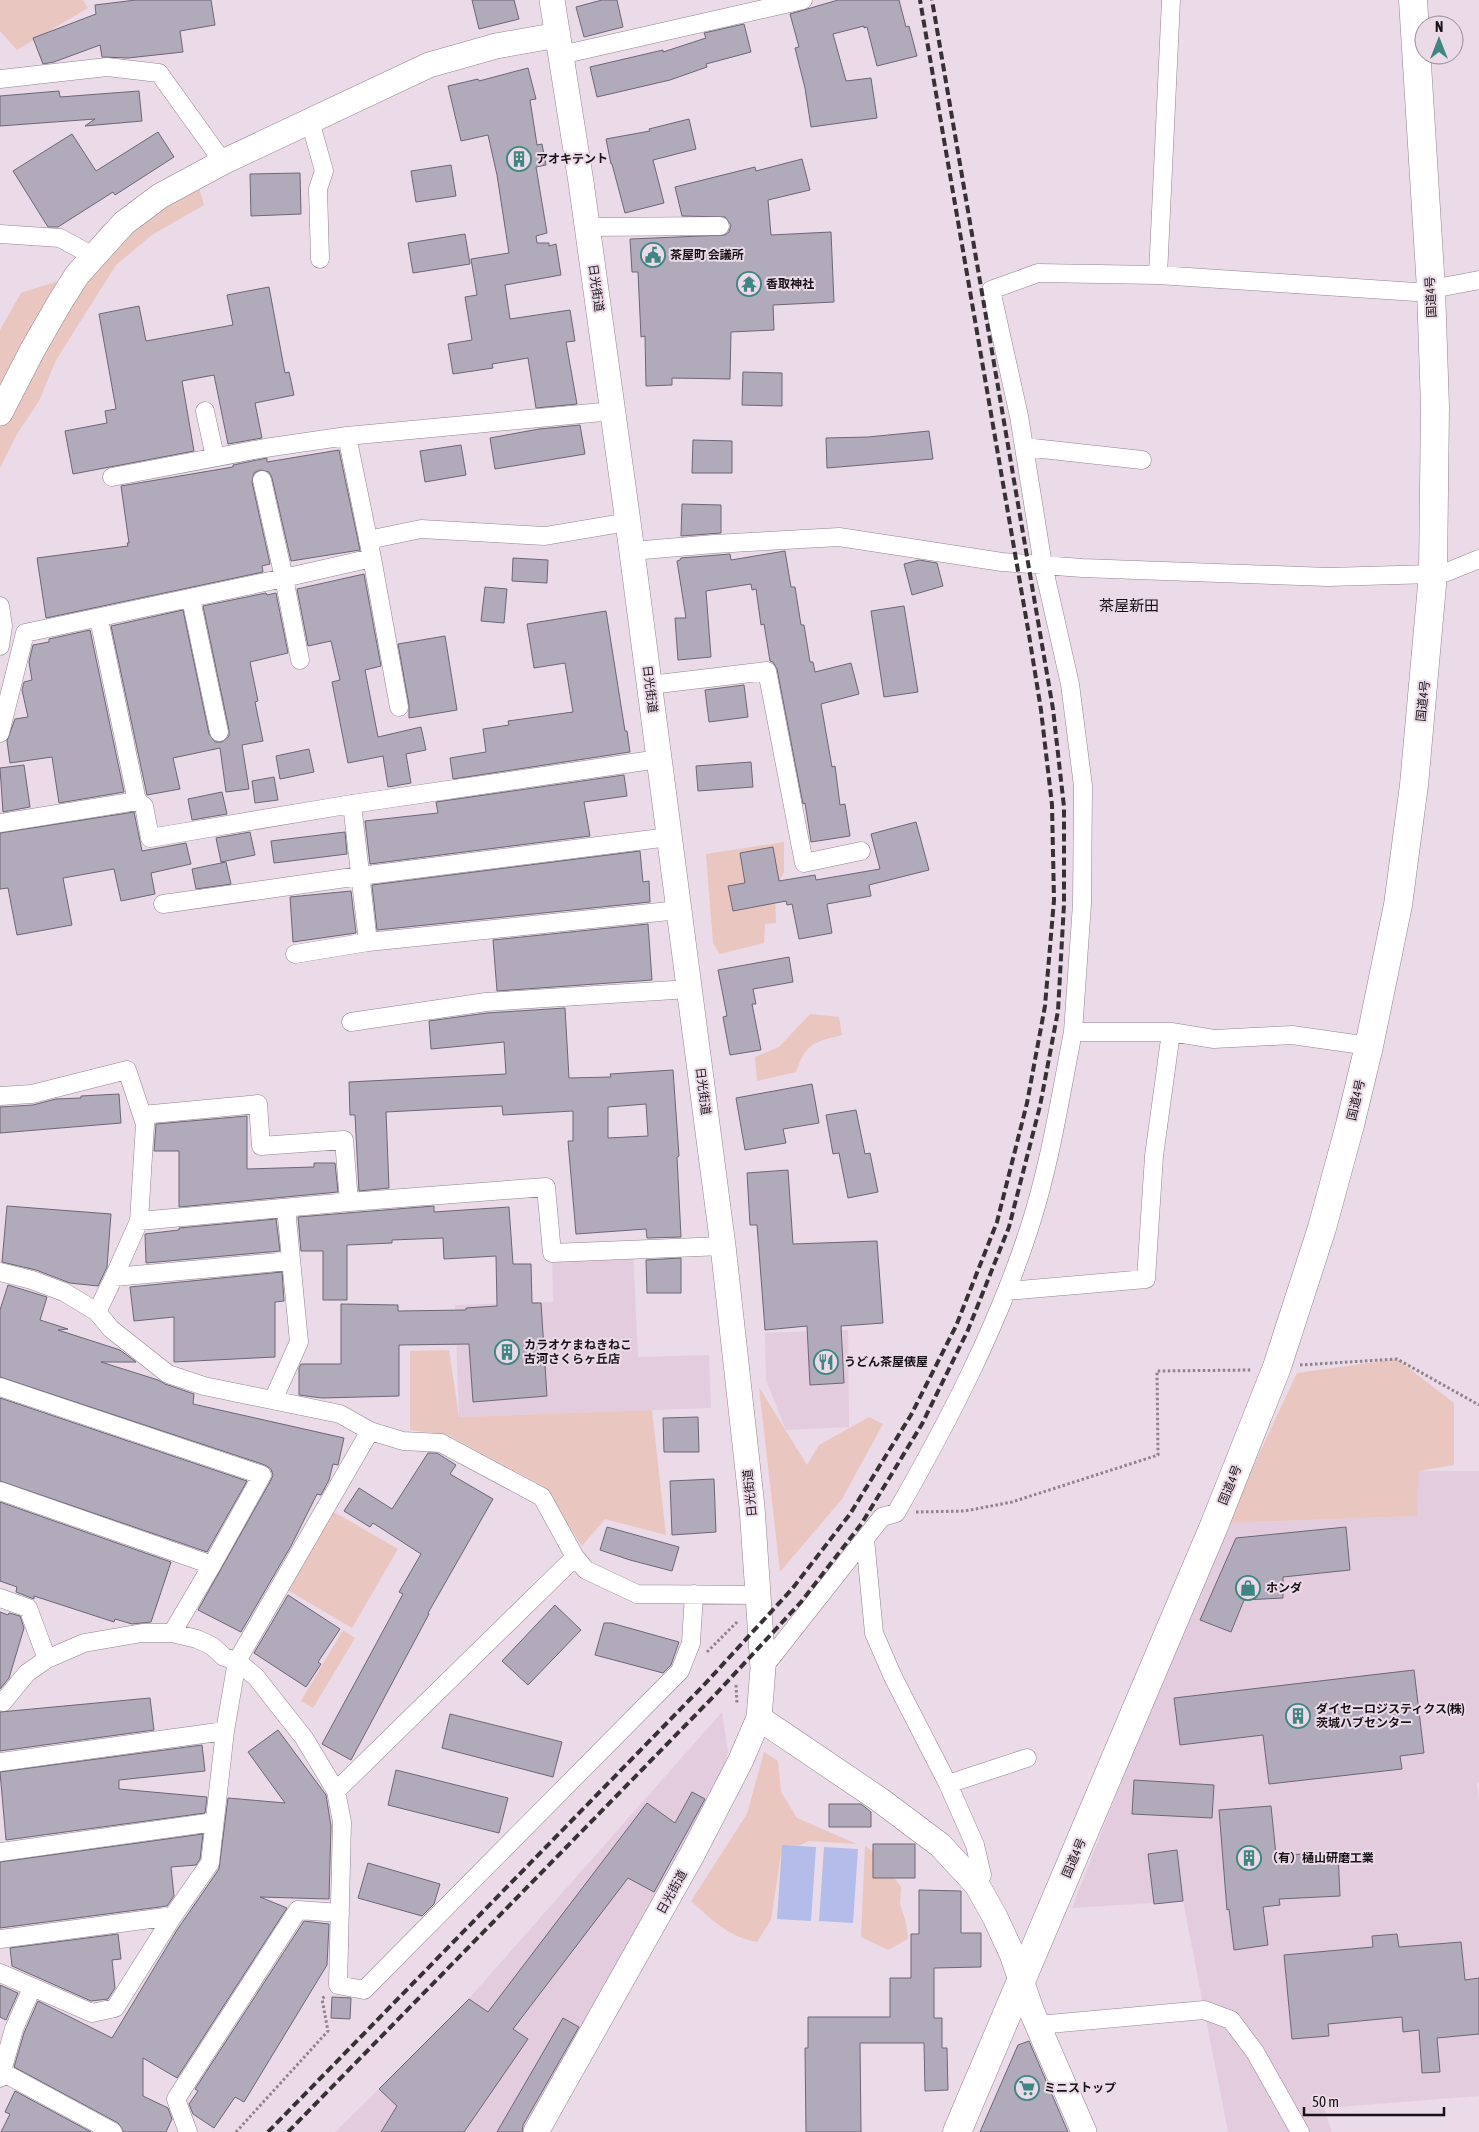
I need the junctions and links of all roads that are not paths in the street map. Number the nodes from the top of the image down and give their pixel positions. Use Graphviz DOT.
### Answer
graph roads {
  1 [pos="552,0"];
  2 [pos="802,0"];
  3 [pos="1171,0"];
  4 [pos="1413,0"];
  5 [pos="560,45"];
  6 [pos="0,79"];
  7 [pos="310,121"];
  8 [pos="224,162"];
  9 [pos="720,226"];
  10 [pos="587,228"];
  11 [pos="0,234"];
  12 [pos="93,256"];
  13 [pos="320,259"];
  14 [pos="1158,275"];
  15 [pos="1479,280"];
  16 [pos="1431,289"];
  17 [pos="205,411"];
  18 [pos="613,411"];
  19 [pos="0,413"];
  20 [pos="347,436"];
  21 [pos="1024,447"];
  22 [pos="215,457"];
  23 [pos="1142,460"];
  24 [pos="112,477"];
  25 [pos="262,480"];
  26 [pos="628,522"];
  27 [pos="368,540"];
  28 [pos="632,551"];
  29 [pos="372,558"];
  30 [pos="1479,559"];
  31 [pos="1043,565"];
  32 [pos="1433,574"];
  33 [pos="284,578"];
  34 [pos="190,599"];
  35 [pos="0,606"];
  36 [pos="99,619"];
  37 [pos="0,646"];
  38 [pos="300,660"];
  39 [pos="650,685"];
  40 [pos="399,707"];
  41 [pos="220,732"];
  42 [pos="0,733"];
  43 [pos="659,758"];
  44 [pos="137,801"];
  45 [pos="352,804"];
  46 [pos="0,823"];
  47 [pos="669,837"];
  48 [pos="861,850"];
  49 [pos="360,876"];
  50 [pos="163,904"];
  51 [pos="679,910"];
  52 [pos="368,942"];
  53 [pos="295,954"];
  54 [pos="690,989"];
  55 [pos="351,1022"];
  56 [pos="1073,1032"];
  57 [pos="1171,1032"];
  58 [pos="1369,1046"];
  59 [pos="0,1096"];
  60 [pos="142,1115"];
  61 [pos="349,1202"];
  62 [pos="286,1208"];
  63 [pos="139,1221"];
  64 [pos="723,1246"];
  65 [pos="290,1261"];
  66 [pos="0,1272"];
  67 [pos="114,1278"];
  68 [pos="1007,1291"];
  69 [pos="97,1312"];
  70 [pos="0,1387"];
  71 [pos="273,1400"];
  72 [pos="370,1431"];
  73 [pos="0,1491"];
  74 [pos="865,1539"];
  75 [pos="576,1557"];
  76 [pos="212,1565"];
  77 [pos="694,1594"];
  78 [pos="759,1595"];
  79 [pos="0,1598"];
  80 [pos="172,1633"];
  81 [pos="47,1659"];
  82 [pos="237,1661"];
  83 [pos="763,1668"];
  84 [pos="0,1701"];
  85 [pos="759,1718"];
  86 [pos="225,1731"];
  87 [pos="1028,1758"];
  88 [pos="0,1762"];
  89 [pos="948,1784"];
  90 [pos="336,1792"];
  91 [pos="214,1822"];
  92 [pos="0,1852"];
  93 [pos="977,1885"];
  94 [pos="340,1913"];
  95 [pos="174,1916"];
  96 [pos="0,1940"];
  97 [pos="0,1973"];
  98 [pos="1021,1981"];
  99 [pos="32,1988"];
  100 [pos="1038,2025"];
  101 [pos="1,2075"];
  102 [pos="114,2132"];
  103 [pos="188,2132"];
  104 [pos="536,2132"];
  105 [pos="957,2132"];
  106 [pos="1084,2132"];
  107 [pos="1300,2132"];
  1 -- 5 [label="main road, 日光街道"];
  2 -- 5 [label="street"];
  3 -- 14 [label="street"];
  4 -- 16 [label="highway, 国道4号"];
  5 -- 7 [label="main road"];
  5 -- 10 [label="main road, 日光街道"];
  6 -- 8 [label="street"];
  7 -- 8 [label="main road"];
  7 -- 13 [label="street"];
  8 -- 12 [label="main road"];
  9 -- 10 [label="street"];
  10 -- 18 [label="main road, 日光街道"];
  11 -- 12 [label="street"];
  12 -- 19 [label="main road"];
  14 -- 16 [label="street"];
  14 -- 21 [label="street"];
  15 -- 16 [label="street"];
  16 -- 32 [label="highway, 国道4号"];
  17 -- 22 [label="street"];
  18 -- 20 [label="street"];
  18 -- 26 [label="main road, 日光街道"];
  20 -- 22 [label="street"];
  20 -- 27 [label="street"];
  21 -- 23 [label="street"];
  21 -- 31 [label="street"];
  22 -- 24 [label="street"];
  25 -- 33 [label="street"];
  26 -- 27 [label="street"];
  26 -- 28 [label="main road, 日光街道"];
  27 -- 29 [label="street"];
  28 -- 31 [label="street"];
  28 -- 39 [label="main road, 日光街道"];
  29 -- 33 [label="street"];
  29 -- 40 [label="street"];
  30 -- 32 [label="street"];
  31 -- 32 [label="street"];
  31 -- 56 [label="street"];
  32 -- 58 [label="highway, 国道4号"];
  33 -- 34 [label="street"];
  33 -- 38 [label="street"];
  34 -- 36 [label="street"];
  34 -- 41 [label="street"];
  35 -- 37 [label="street"];
  36 -- 42 [label="street"];
  36 -- 44 [label="street"];
  39 -- 43 [label="main road, 日光街道"];
  39 -- 48 [label="street"];
  43 -- 45 [label="street"];
  43 -- 47 [label="main road, 日光街道"];
  44 -- 45 [label="street"];
  44 -- 46 [label="street"];
  45 -- 49 [label="street"];
  47 -- 49 [label="street"];
  47 -- 51 [label="main road, 日光街道"];
  49 -- 50 [label="street"];
  49 -- 52 [label="street"];
  51 -- 52 [label="street"];
  51 -- 54 [label="main road, 日光街道"];
  52 -- 53 [label="street"];
  54 -- 55 [label="street"];
  54 -- 64 [label="main road, 日光街道"];
  56 -- 57 [label="street"];
  56 -- 68 [label="street"];
  57 -- 58 [label="street"];
  57 -- 68 [label="street"];
  58 -- 98 [label="highway, 国道4号"];
  59 -- 60 [label="street"];
  60 -- 61 [label="street"];
  60 -- 63 [label="street"];
  61 -- 62 [label="street"];
  61 -- 64 [label="street"];
  62 -- 63 [label="street"];
  62 -- 65 [label="street"];
  63 -- 67 [label="street"];
  64 -- 78 [label="main road, 日光街道"];
  65 -- 67 [label="street"];
  65 -- 71 [label="street"];
  66 -- 69 [label="street"];
  67 -- 69 [label="street"];
  68 -- 74 [label="street"];
  69 -- 71 [label="street"];
  70 -- 76 [label="street"];
  71 -- 72 [label="street"];
  72 -- 75 [label="street"];
  72 -- 82 [label="street"];
  73 -- 76 [label="street"];
  74 -- 83 [label="street"];
  74 -- 89 [label="street"];
  75 -- 77 [label="street"];
  75 -- 90 [label="street"];
  76 -- 80 [label="street"];
  77 -- 78 [label="street"];
  77 -- 94 [label="street"];
  78 -- 83 [label="main road, 日光街道"];
  79 -- 81 [label="street"];
  80 -- 81 [label="street"];
  80 -- 82 [label="street"];
  81 -- 84 [label="street"];
  82 -- 86 [label="street"];
  82 -- 90 [label="street"];
  83 -- 85 [label="main road, 日光街道"];
  85 -- 93 [label="main road"];
  85 -- 104 [label="main road, 日光街道"];
  86 -- 88 [label="street"];
  86 -- 91 [label="street"];
  87 -- 89 [label="street"];
  89 -- 93 [label="street"];
  90 -- 94 [label="street"];
  91 -- 92 [label="street"];
  91 -- 95 [label="street"];
  93 -- 98 [label="main road"];
  94 -- 103 [label="street"];
  95 -- 96 [label="street"];
  95 -- 99 [label="street"];
  97 -- 99 [label="street"];
  98 -- 100 [label="main road"];
  98 -- 105 [label="highway, 国道4号"];
  99 -- 101 [label="street"];
  100 -- 106 [label="main road"];
  100 -- 107 [label="street"];
  101 -- 102 [label="street"];
}
